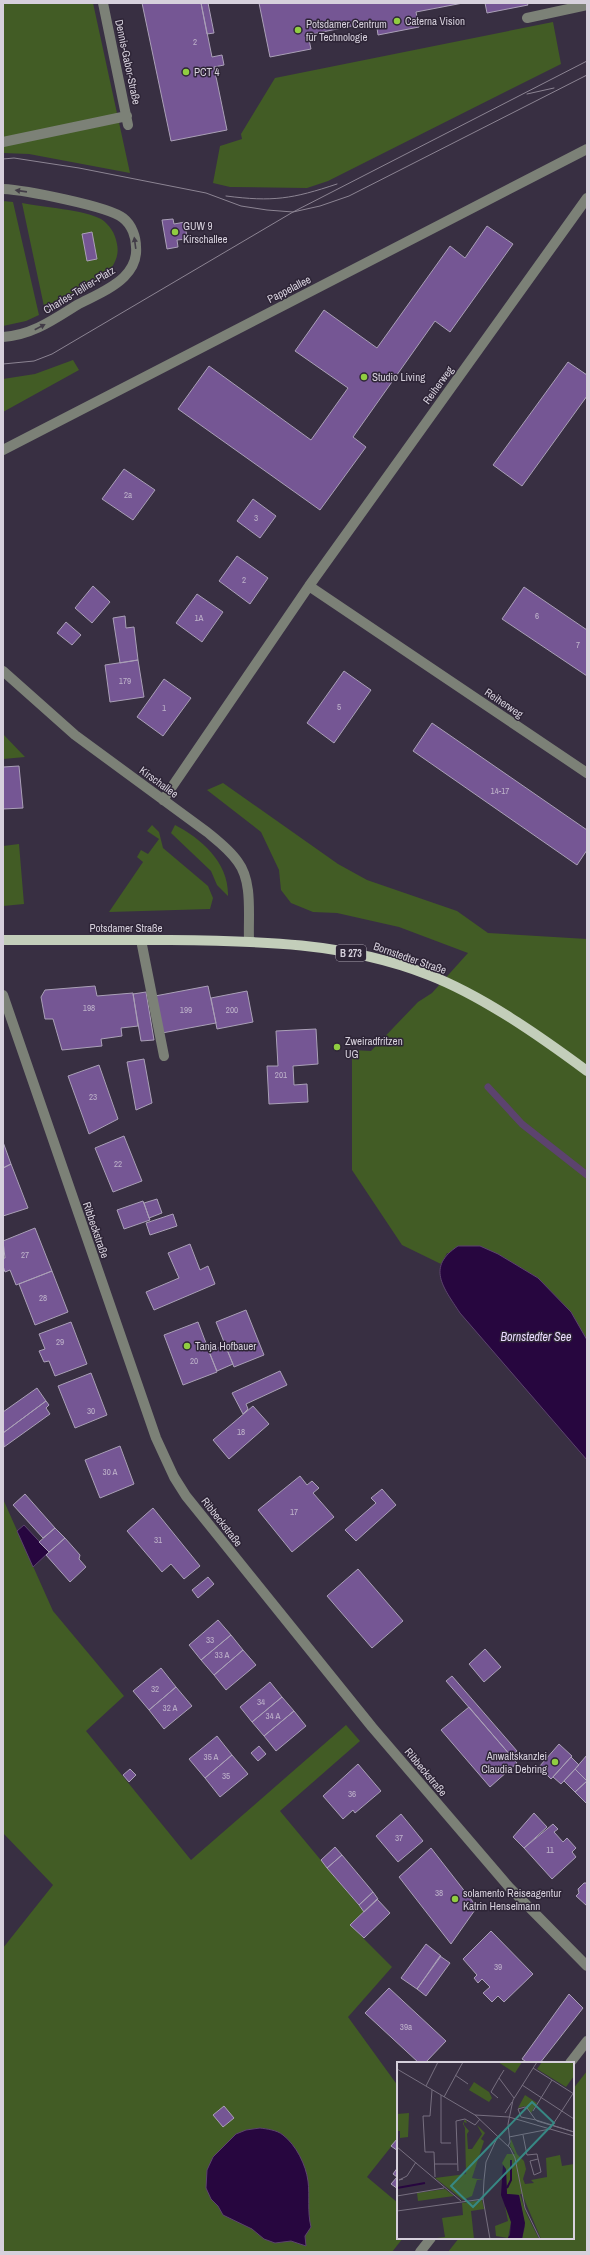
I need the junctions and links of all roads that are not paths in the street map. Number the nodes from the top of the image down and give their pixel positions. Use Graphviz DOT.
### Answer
graph roads {
  1 [pos="103,3"];
  2 [pos="587,5"];
  3 [pos="527,18"];
  4 [pos="3,142"];
  5 [pos="587,149"];
  6 [pos="3,190"];
  7 [pos="587,198"];
  8 [pos="3,337"];
  9 [pos="3,450"];
  10 [pos="309,586"];
  11 [pos="3,671"];
  12 [pos="587,773"];
  13 [pos="163,800"];
  14 [pos="3,940"];
  15 [pos="141,940"];
  16 [pos="249,940"];
  17 [pos="3,995"];
  18 [pos="164,1056"];
  19 [pos="587,1072"];
  20 [pos="587,1966"];
  21 [pos="587,2041"];
  22 [pos="571,2062"];
  23 [pos="430,2239"];
  24 [pos="420,2252"];
  1 -- 4 [label="street, Dennis-Gabor-Straße"];
  2 -- 3 [label="street"];
  5 -- 9 [label="street, Pappelallee"];
  8 -- 6 [label="street, Charles-Tellier-Platz, one-way"];
  7 -- 10 [label="street, Reiherweg"];
  10 -- 12 [label="street, Reiherweg"];
  10 -- 13 [label="street, Reiherweg"];
  11 -- 13 [label="street, Kirschallee"];
  13 -- 16 [label="street, Kirschallee"];
  14 -- 15 [label="main road, Potsdamer Straße / B 273"];
  15 -- 16 [label="main road, Potsdamer Straße / B 273"];
  15 -- 18 [label="street"];
  16 -- 19 [label="main road, Bornstedter Straße / B 273"];
  17 -- 20 [label="street, Ribbeckstraße"];
  21 -- 22 [label="street"];
  23 -- 24 [label="street"];
}
